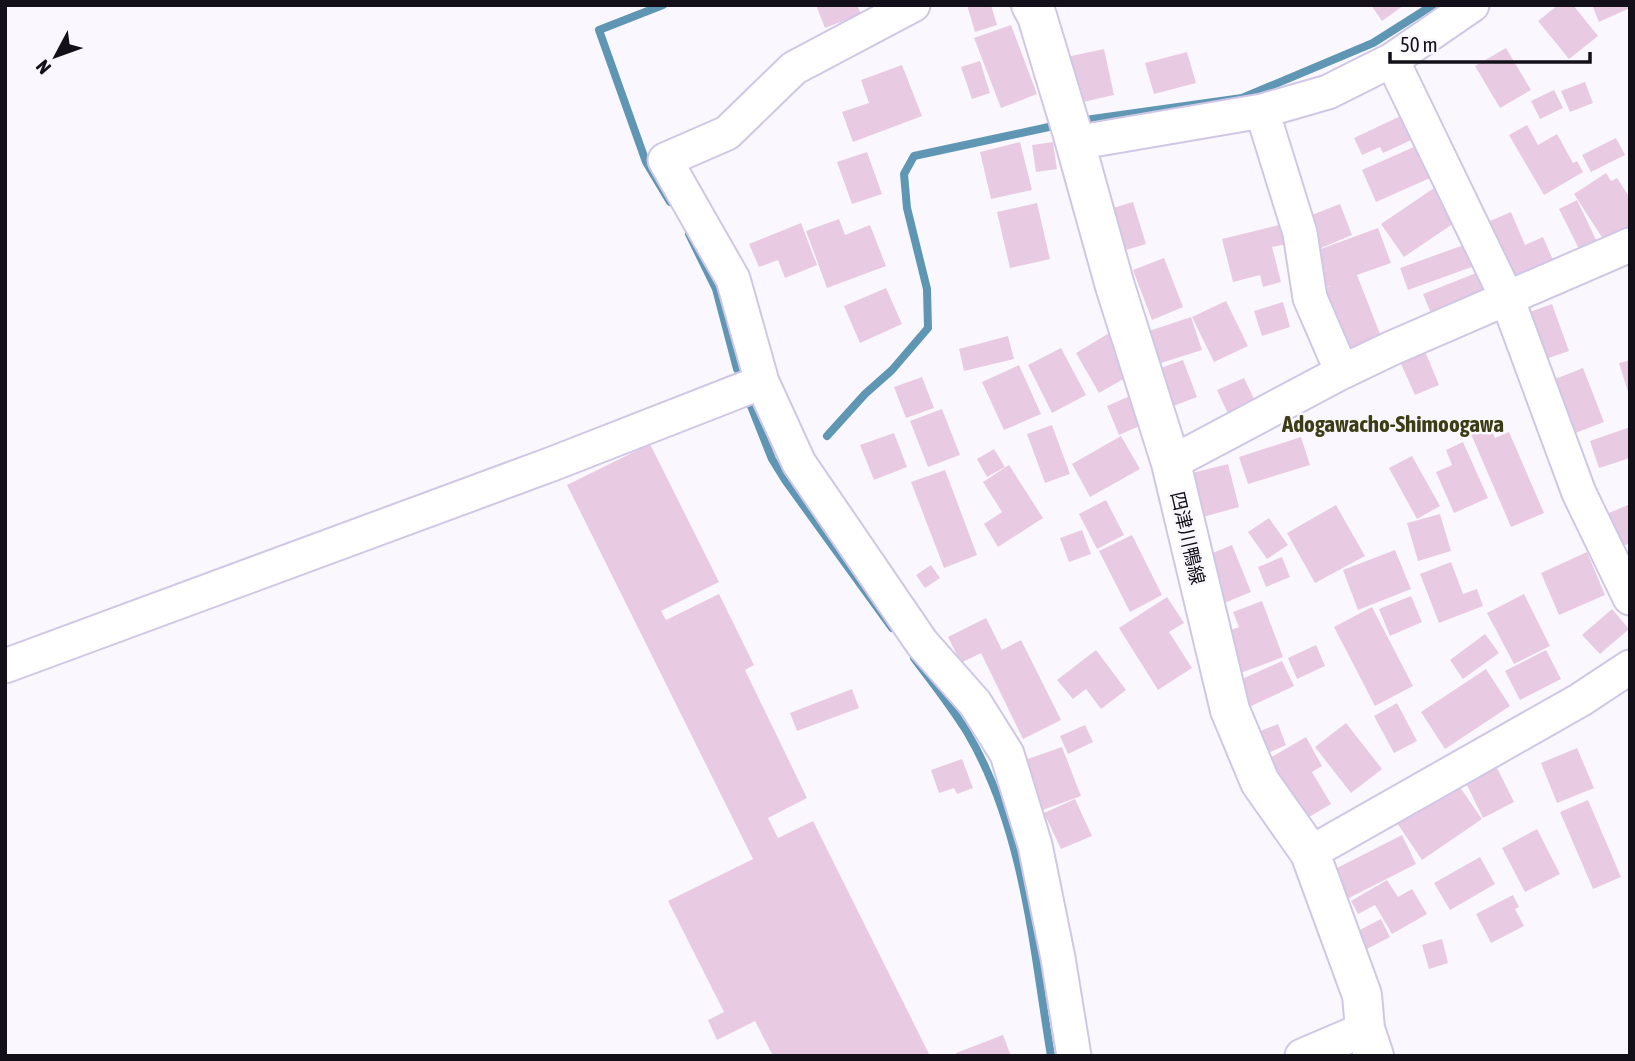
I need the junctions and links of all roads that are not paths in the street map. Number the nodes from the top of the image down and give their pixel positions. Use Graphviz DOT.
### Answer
graph roads {
  1 [pos="913,5"];
  2 [pos="1031,5"];
  3 [pos="1472,5"];
  4 [pos="1392,60"];
  5 [pos="1262,111"];
  6 [pos="1071,129"];
  7 [pos="1630,245"];
  8 [pos="1507,298"];
  9 [pos="1342,372"];
  10 [pos="762,382"];
  11 [pos="1171,463"];
  12 [pos="1630,598"];
  13 [pos="5,666"];
  14 [pos="1630,667"];
  15 [pos="1310,853"];
  16 [pos="1370,1042"];
  17 [pos="1074,1056"];
  18 [pos="1302,1056"];
  1 -- 10 [label="street"];
  2 -- 6 [label="main road, 四津川鴨線"];
  3 -- 4 [label="street"];
  4 -- 5 [label="street"];
  4 -- 8 [label="street"];
  5 -- 6 [label="street"];
  5 -- 9 [label="street"];
  6 -- 11 [label="main road, 四津川鴨線"];
  7 -- 8 [label="street"];
  8 -- 9 [label="street"];
  8 -- 12 [label="street"];
  9 -- 11 [label="street"];
  10 -- 13 [label="street"];
  10 -- 17 [label="street"];
  11 -- 15 [label="main road, 四津川鴨線"];
  14 -- 15 [label="street"];
  15 -- 16 [label="main road, 四津川鴨線"];
  16 -- 18 [label="street"];
}
